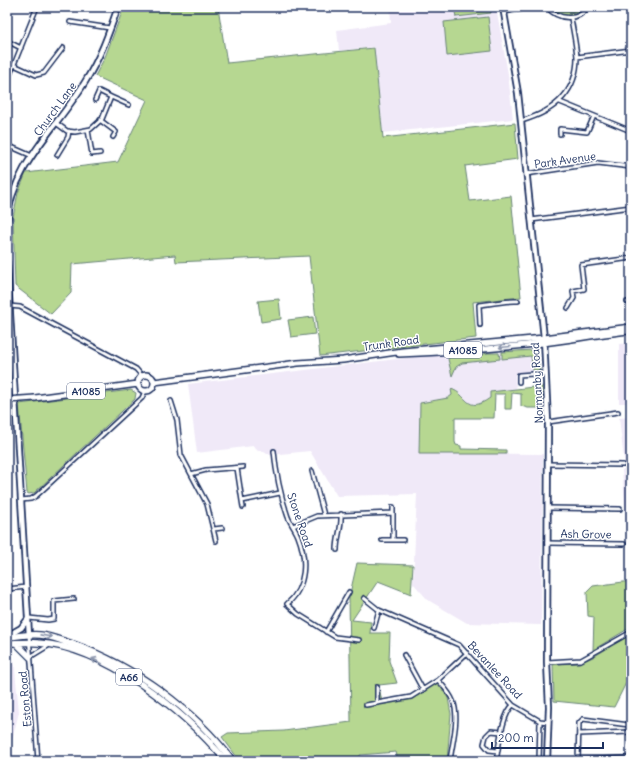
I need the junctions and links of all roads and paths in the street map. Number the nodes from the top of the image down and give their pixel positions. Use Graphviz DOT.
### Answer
graph roads {
  1 [pos="37,7"];
  2 [pos="118,7"];
  3 [pos="535,7"];
  4 [pos="547,7"];
  5 [pos="588,7"];
  6 [pos="503,9"];
  7 [pos="571,18"];
  8 [pos="70,22"];
  9 [pos="110,28"];
  10 [pos="7,41"];
  11 [pos="21,48"];
  12 [pos="63,48"];
  13 [pos="631,50"];
  14 [pos="577,57"];
  15 [pos="14,65"];
  16 [pos="7,80"];
  17 [pos="111,97"];
  18 [pos="95,100"];
  19 [pos="560,102"];
  20 [pos="129,105"];
  21 [pos="594,116"];
  22 [pos="100,120"];
  23 [pos="521,121"];
  24 [pos="56,123"];
  25 [pos="88,130"];
  26 [pos="69,131"];
  27 [pos="631,132"];
  28 [pos="560,134"];
  29 [pos="113,137"];
  30 [pos="7,145"];
  31 [pos="100,153"];
  32 [pos="57,155"];
  33 [pos="32,156"];
  34 [pos="631,167"];
  35 [pos="526,174"];
  36 [pos="631,207"];
  37 [pos="531,220"];
  38 [pos="7,222"];
  39 [pos="631,258"];
  40 [pos="7,263"];
  41 [pos="518,301"];
  42 [pos="627,302"];
  43 [pos="631,302"];
  44 [pos="9,306"];
  45 [pos="568,308"];
  46 [pos="480,325"];
  47 [pos="631,327"];
  48 [pos="631,331"];
  49 [pos="544,341"];
  50 [pos="546,373"];
  51 [pos="142,376"];
  52 [pos="154,382"];
  53 [pos="519,382"];
  54 [pos="138,384"];
  55 [pos="145,391"];
  56 [pos="7,400"];
  57 [pos="171,401"];
  58 [pos="618,412"];
  59 [pos="548,422"];
  60 [pos="274,451"];
  61 [pos="548,464"];
  62 [pos="624,465"];
  63 [pos="243,467"];
  64 [pos="237,468"];
  65 [pos="312,471"];
  66 [pos="191,474"];
  67 [pos="280,493"];
  68 [pos="21,500"];
  69 [pos="242,501"];
  70 [pos="243,507"];
  71 [pos="393,507"];
  72 [pos="548,508"];
  73 [pos="620,509"];
  74 [pos="393,513"];
  75 [pos="341,514"];
  76 [pos="324,515"];
  77 [pos="293,526"];
  78 [pos="222,528"];
  79 [pos="214,529"];
  80 [pos="382,540"];
  81 [pos="394,540"];
  82 [pos="403,540"];
  83 [pos="216,541"];
  84 [pos="547,543"];
  85 [pos="624,544"];
  86 [pos="337,550"];
  87 [pos="27,586"];
  88 [pos="7,589"];
  89 [pos="349,592"];
  90 [pos="364,598"];
  91 [pos="74,599"];
  92 [pos="379,610"];
  93 [pos="29,618"];
  94 [pos="374,628"];
  95 [pos="326,632"];
  96 [pos="631,632"];
  97 [pos="29,635"];
  98 [pos="7,637"];
  99 [pos="358,640"];
  100 [pos="7,643"];
  101 [pos="16,643"];
  102 [pos="29,643"];
  103 [pos="50,645"];
  104 [pos="467,653"];
  105 [pos="404,654"];
  106 [pos="30,657"];
  107 [pos="547,662"];
  108 [pos="438,680"];
  109 [pos="377,687"];
  110 [pos="423,690"];
  111 [pos="377,703"];
  112 [pos="631,704"];
  113 [pos="366,705"];
  114 [pos="513,705"];
  115 [pos="540,721"];
  116 [pos="548,722"];
  117 [pos="629,725"];
  118 [pos="502,732"];
  119 [pos="630,732"];
  120 [pos="579,734"];
  121 [pos="631,743"];
  122 [pos="498,751"];
  123 [pos="631,758"];
  124 [pos="578,760"];
  125 [pos="38,761"];
  126 [pos="226,761"];
  127 [pos="233,761"];
  128 [pos="450,761"];
  129 [pos="496,761"];
  130 [pos="539,761"];
  131 [pos="547,761"];
  1 -- 11 [label="street"];
  2 -- 9 [label="street, Church Lane"];
  3 -- 6 [label="street"];
  4 -- 7 [label="street"];
  5 -- 7 [label="street"];
  6 -- 23 [label="street, Normanby Road"];
  7 -- 14 [label="street"];
  8 -- 9 [label="street"];
  9 -- 24 [label="street, Church Lane"];
  10 -- 11 [label="street"];
  11 -- 15 [label="street"];
  12 -- 15 [label="street"];
  13 -- 14 [label="street"];
  14 -- 19 [label="street"];
  15 -- 16 [label="street"];
  17 -- 18 [label="street"];
  17 -- 20 [label="street"];
  17 -- 22 [label="street"];
  19 -- 21 [label="street"];
  19 -- 23 [label="street"];
  21 -- 27 [label="street"];
  21 -- 28 [label="street"];
  22 -- 25 [label="street"];
  22 -- 29 [label="street"];
  23 -- 35 [label="street, Normanby Road"];
  24 -- 26 [label="street"];
  24 -- 33 [label="street, Church Lane"];
  25 -- 26 [label="street"];
  25 -- 31 [label="street"];
  26 -- 32 [label="street"];
  30 -- 33 [label="street"];
  33 -- 38 [label="street, Church Lane"];
  34 -- 35 [label="street, Park Avenue"];
  35 -- 37 [label="street, Normanby Road"];
  36 -- 37 [label="street"];
  37 -- 49 [label="street, Normanby Road"];
  39 -- 45 [label="street"];
  40 -- 44 [label="street"];
  41 -- 46 [label="street"];
  42 -- 43 [label="street"];
  44 -- 51 [label="street"];
  44 -- 68 [label="street"];
  47 -- 49 [label="main road, Trunk Road / A1085"];
  48 -- 49 [label="main road, A1085"];
  49 -- 50 [label="street, Normanby Road"];
  49 -- 52 [label="main road, Trunk Road / A1085"];
  50 -- 53 [label="street"];
  50 -- 59 [label="street, Normanby Road"];
  51 -- 52 [label="main road"];
  51 -- 54 [label="main road"];
  52 -- 55 [label="main road"];
  54 -- 55 [label="main road"];
  54 -- 56 [label="main road, A1085, bridge"];
  55 -- 68 [label="street"];
  57 -- 66 [label="street"];
  58 -- 59 [label="street"];
  59 -- 61 [label="street, Normanby Road"];
  60 -- 67 [label="street, Stone Road"];
  61 -- 62 [label="street"];
  61 -- 72 [label="street, Normanby Road"];
  63 -- 64 [label="street"];
  64 -- 66 [label="street"];
  64 -- 69 [label="street"];
  65 -- 76 [label="street"];
  66 -- 79 [label="street"];
  67 -- 69 [label="street"];
  67 -- 77 [label="street, Stone Road"];
  68 -- 87 [label="street"];
  69 -- 70 [label="street"];
  71 -- 74 [label="street"];
  72 -- 73 [label="street"];
  72 -- 84 [label="street, Normanby Road"];
  74 -- 75 [label="street"];
  74 -- 81 [label="street"];
  75 -- 76 [label="street"];
  75 -- 86 [label="street"];
  76 -- 77 [label="street"];
  77 -- 95 [label="street, Stone Road"];
  78 -- 79 [label="street"];
  79 -- 83 [label="street"];
  80 -- 81 [label="street"];
  81 -- 82 [label="street"];
  84 -- 85 [label="street, Ash Grove"];
  84 -- 107 [label="street, Normanby Road"];
  87 -- 88 [label="street"];
  87 -- 93 [label="street"];
  89 -- 95 [label="street"];
  90 -- 92 [label="street, Bevanlee Road"];
  91 -- 93 [label="street"];
  92 -- 94 [label="street"];
  92 -- 104 [label="street, Bevanlee Road"];
  93 -- 97 [label="street"];
  93 -- 98 [label="street"];
  95 -- 99 [label="street"];
  96 -- 107 [label="street"];
  97 -- 98 [label="highway, A66"];
  97 -- 102 [label="street, Eston Road"];
  97 -- 127 [label="highway, A66, one-way"];
  100 -- 101 [label="highway, A66"];
  101 -- 102 [label="highway, A66"];
  101 -- 106 [label="highway"];
  102 -- 103 [label="highway, A66"];
  102 -- 106 [label="street, Eston Road"];
  103 -- 106 [label="street"];
  126 -- 103 [label="highway, A66, one-way"];
  104 -- 108 [label="street"];
  104 -- 114 [label="street, Bevanlee Road"];
  105 -- 110 [label="street"];
  106 -- 125 [label="street, Eston Road"];
  107 -- 116 [label="street, Normanby Road"];
  108 -- 110 [label="street"];
  108 -- 128 [label="street"];
  109 -- 111 [label="street"];
  110 -- 111 [label="street"];
  111 -- 113 [label="street"];
  112 -- 117 [label="street"];
  114 -- 115 [label="street, Bevanlee Road"];
  114 -- 118 [label="street"];
  115 -- 116 [label="street, Bevanlee Road"];
  115 -- 130 [label="street"];
  116 -- 131 [label="street, Normanby Road"];
  117 -- 119 [label="street"];
  117 -- 120 [label="street"];
  118 -- 122 [label="street"];
  118 -- 122 [label="street"];
  119 -- 120 [label="street"];
  119 -- 121 [label="street"];
  120 -- 124 [label="street"];
  122 -- 129 [label="street"];
  123 -- 124 [label="street"];
  124 -- 131 [label="street"];
}
